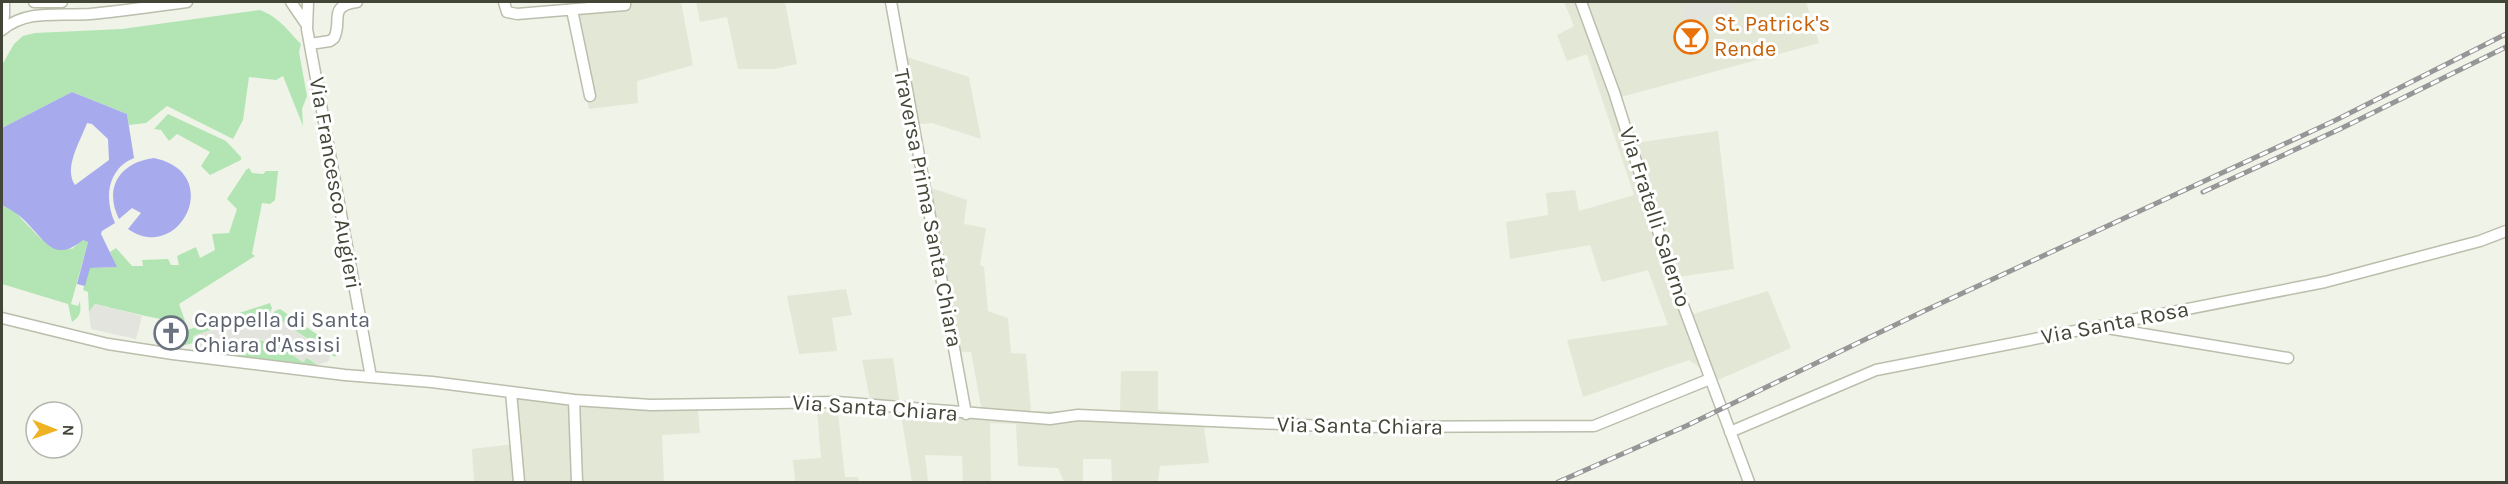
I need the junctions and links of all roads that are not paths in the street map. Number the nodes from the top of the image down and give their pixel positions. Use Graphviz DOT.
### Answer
graph roads {
  1 [pos="4,2"];
  2 [pos="34,2"];
  3 [pos="62,2"];
  4 [pos="187,2"];
  5 [pos="291,2"];
  6 [pos="308,2"];
  7 [pos="357,2"];
  8 [pos="504,2"];
  9 [pos="625,2"];
  10 [pos="891,2"];
  11 [pos="1581,2"];
  12 [pos="572,10"];
  13 [pos="306,24"];
  14 [pos="2,30"];
  15 [pos="309,44"];
  16 [pos="590,96"];
  17 [pos="2506,231"];
  18 [pos="2,318"];
  19 [pos="2098,327"];
  20 [pos="2288,358"];
  21 [pos="371,377"];
  22 [pos="1710,379"];
  23 [pos="511,392"];
  24 [pos="574,400"];
  25 [pos="966,414"];
  26 [pos="1730,432"];
  27 [pos="519,483"];
  28 [pos="578,483"];
  29 [pos="1749,483"];
  1 -- 14 [label="street"];
  2 -- 3 [label="street"];
  4 -- 14 [label="street"];
  5 -- 13 [label="street, Via Francesco Augieri"];
  6 -- 13 [label="street, Via Francesco Augieri"];
  7 -- 15 [label="street"];
  8 -- 12 [label="street"];
  9 -- 12 [label="street"];
  10 -- 25 [label="street, Traversa Prima Santa Chiara"];
  11 -- 22 [label="street, Via Fratelli Salerno"];
  12 -- 16 [label="street"];
  13 -- 15 [label="street, Via Francesco Augieri"];
  15 -- 21 [label="street, Via Francesco Augieri"];
  17 -- 19 [label="street, Via Santa Rosa"];
  18 -- 21 [label="street, Via Santa Chiara"];
  19 -- 20 [label="street"];
  19 -- 26 [label="street, Via Santa Rosa"];
  21 -- 23 [label="street, Via Santa Chiara"];
  22 -- 25 [label="street, Via Santa Chiara"];
  22 -- 26 [label="street, Via Fratelli Salerno"];
  23 -- 24 [label="street, Via Santa Chiara"];
  23 -- 27 [label="street"];
  24 -- 25 [label="street, Via Santa Chiara"];
  24 -- 28 [label="street"];
  26 -- 29 [label="street, Via Fratelli Salerno"];
}
